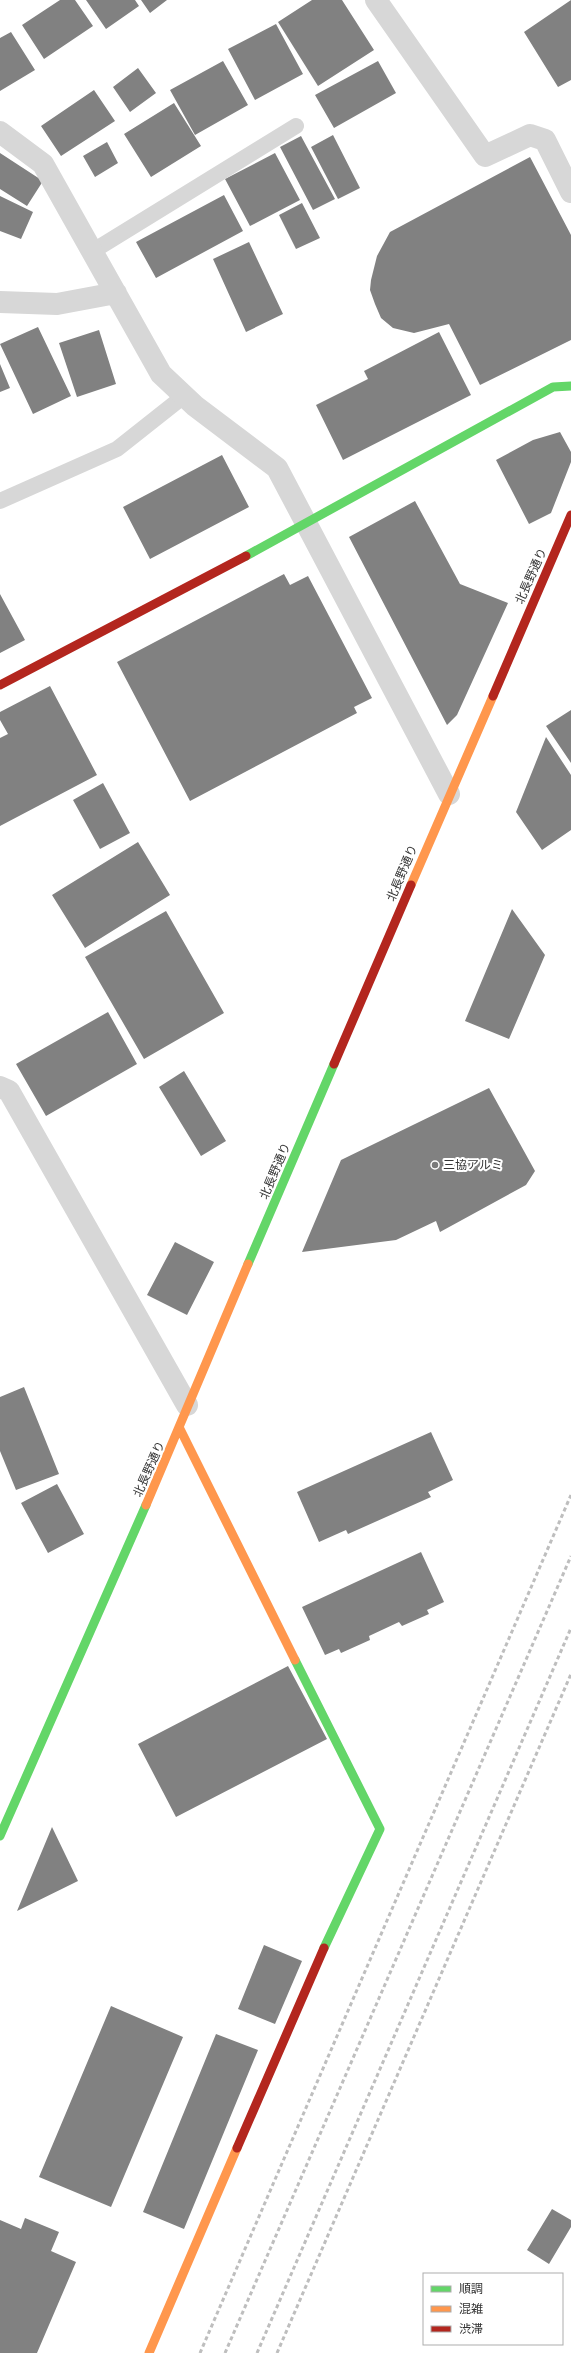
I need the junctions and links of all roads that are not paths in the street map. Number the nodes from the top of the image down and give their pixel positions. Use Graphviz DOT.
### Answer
graph roads {
  1 [pos="376,0"];
  2 [pos="296,126"];
  3 [pos="0,132"];
  4 [pos="571,192"];
  5 [pos="93,251"];
  6 [pos="116,293"];
  7 [pos="0,302"];
  8 [pos="571,386"];
  9 [pos="184,396"];
  10 [pos="0,501"];
  11 [pos="571,515"];
  12 [pos="307,524"];
  13 [pos="0,685"];
  14 [pos="450,794"];
  15 [pos="0,1087"];
  16 [pos="188,1405"];
  17 [pos="180,1429"];
  18 [pos="0,1836"];
  19 [pos="150,2353"];
  1 -- 4 [label="street"];
  2 -- 5 [label="lane"];
  3 -- 5 [label="street"];
  5 -- 6 [label="street"];
  6 -- 7 [label="street"];
  6 -- 9 [label="street"];
  8 -- 12 [label="street"];
  9 -- 10 [label="lane"];
  9 -- 12 [label="street"];
  11 -- 14 [label="street, 北長野通り"];
  12 -- 13 [label="street"];
  12 -- 14 [label="street"];
  14 -- 16 [label="street, 北長野通り"];
  15 -- 16 [label="street"];
  16 -- 17 [label="street, 北長野通り"];
  17 -- 18 [label="street, 北長野通り"];
  17 -- 19 [label="street"];
}
